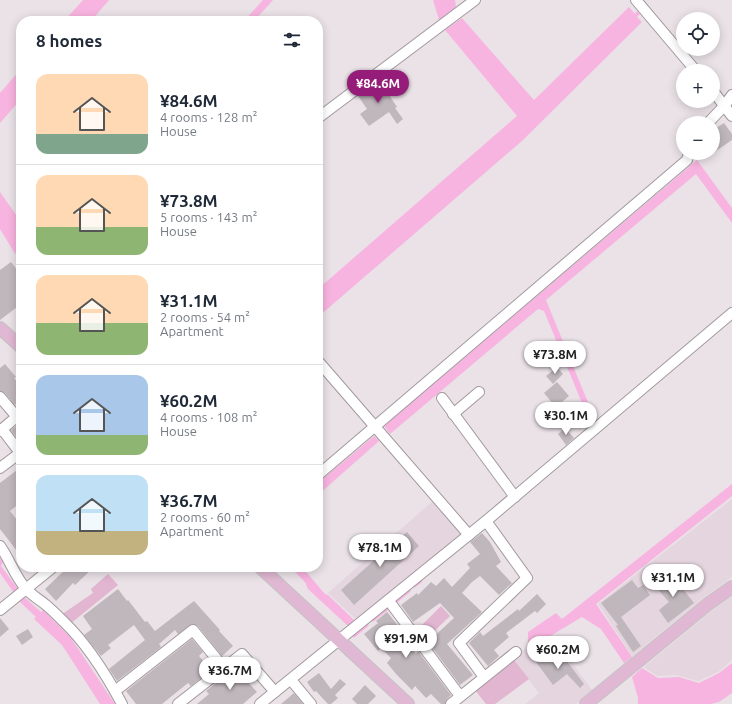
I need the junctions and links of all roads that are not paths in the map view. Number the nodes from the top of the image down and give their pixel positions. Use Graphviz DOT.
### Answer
graph roads {
  1 [pos="475,0"];
  2 [pos="636,0"];
  3 [pos="690,64"];
  4 [pos="732,94"];
  5 [pos="720,99"];
  6 [pos="725,105"];
  7 [pos="323,114"];
  8 [pos="715,116"];
  9 [pos="732,116"];
  10 [pos="687,160"];
  11 [pos="732,313"];
  12 [pos="0,328"];
  13 [pos="16,342"];
  14 [pos="323,366"];
  15 [pos="479,392"];
  16 [pos="0,397"];
  17 [pos="442,398"];
  18 [pos="16,412"];
  19 [pos="453,414"];
  20 [pos="16,418"];
  21 [pos="375,427"];
  22 [pos="1,430"];
  23 [pos="16,448"];
  24 [pos="16,457"];
  25 [pos="0,468"];
  26 [pos="323,471"];
  27 [pos="515,497"];
  28 [pos="486,521"];
  29 [pos="469,535"];
  30 [pos="0,546"];
  31 [pos="47,572"];
  32 [pos="265,572"];
  33 [pos="732,587"];
  34 [pos="26,590"];
  35 [pos="389,601"];
  36 [pos="0,610"];
  37 [pos="339,641"];
  38 [pos="516,652"];
  39 [pos="224,668"];
  40 [pos="484,677"];
  41 [pos="291,680"];
  42 [pos="115,691"];
  43 [pos="460,696"];
  44 [pos="269,700"];
  45 [pos="122,704"];
  46 [pos="178,704"];
  47 [pos="311,704"];
  48 [pos="408,704"];
  49 [pos="451,704"];
  50 [pos="586,704"];
  1 -- 7 [label="street"];
  2 -- 3 [label="street"];
  4 -- 6 [label="street"];
  5 -- 6 [label="street"];
  6 -- 8 [label="street"];
  6 -- 9 [label="street"];
  10 -- 21 [label="street"];
  11 -- 27 [label="street"];
  12 -- 13 [label="main road"];
  14 -- 21 [label="street"];
  15 -- 19 [label="street"];
  16 -- 18 [label="street"];
  17 -- 19 [label="street"];
  19 -- 27 [label="street"];
  20 -- 22 [label="street"];
  21 -- 26 [label="street"];
  21 -- 29 [label="street"];
  22 -- 23 [label="street"];
  24 -- 25 [label="street"];
  27 -- 28 [label="street"];
  28 -- 29 [label="street"];
  28 -- 40 [label="street"];
  29 -- 35 [label="street"];
  30 -- 34 [label="street"];
  31 -- 34 [label="street"];
  32 -- 37 [label="main road"];
  33 -- 50 [label="main road"];
  34 -- 36 [label="street"];
  34 -- 42 [label="street"];
  35 -- 37 [label="street"];
  35 -- 43 [label="street"];
  37 -- 41 [label="street"];
  37 -- 48 [label="main road"];
  38 -- 40 [label="street"];
  39 -- 42 [label="street"];
  39 -- 44 [label="street"];
  39 -- 46 [label="street"];
  40 -- 43 [label="street"];
  41 -- 44 [label="street"];
  41 -- 47 [label="street"];
  42 -- 45 [label="street"];
  43 -- 49 [label="street"];
}
